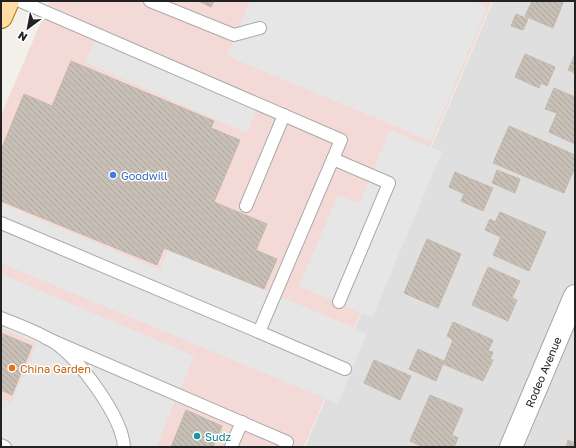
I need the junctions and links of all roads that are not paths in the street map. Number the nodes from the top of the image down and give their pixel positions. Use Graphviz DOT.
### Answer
graph roads {
  1 [pos="8,1"];
  2 [pos="20,1"];
  3 [pos="150,1"];
  4 [pos="1,17"];
  5 [pos="260,28"];
  6 [pos="284,115"];
  7 [pos="333,159"];
  8 [pos="246,206"];
  9 [pos="1,223"];
  10 [pos="575,296"];
  11 [pos="340,302"];
  12 [pos="1,318"];
  13 [pos="259,332"];
  14 [pos="46,338"];
  15 [pos="345,369"];
  16 [pos="242,422"];
  17 [pos="1,445"];
  18 [pos="5,447"];
  19 [pos="124,447"];
  20 [pos="231,447"];
  21 [pos="285,447"];
  22 [pos="511,447"];
  1 -- 4 [label="main road"];
  2 -- 6 [label="lane"];
  3 -- 5 [label="lane"];
  6 -- 7 [label="lane"];
  6 -- 8 [label="lane"];
  7 -- 11 [label="lane"];
  7 -- 13 [label="lane"];
  9 -- 13 [label="lane"];
  10 -- 22 [label="street, Rodeo Avenue"];
  12 -- 14 [label="lane"];
  13 -- 15 [label="lane"];
  14 -- 16 [label="lane"];
  14 -- 19 [label="lane"];
  16 -- 20 [label="lane"];
  16 -- 21 [label="lane"];
  17 -- 18 [label="lane"];
}
